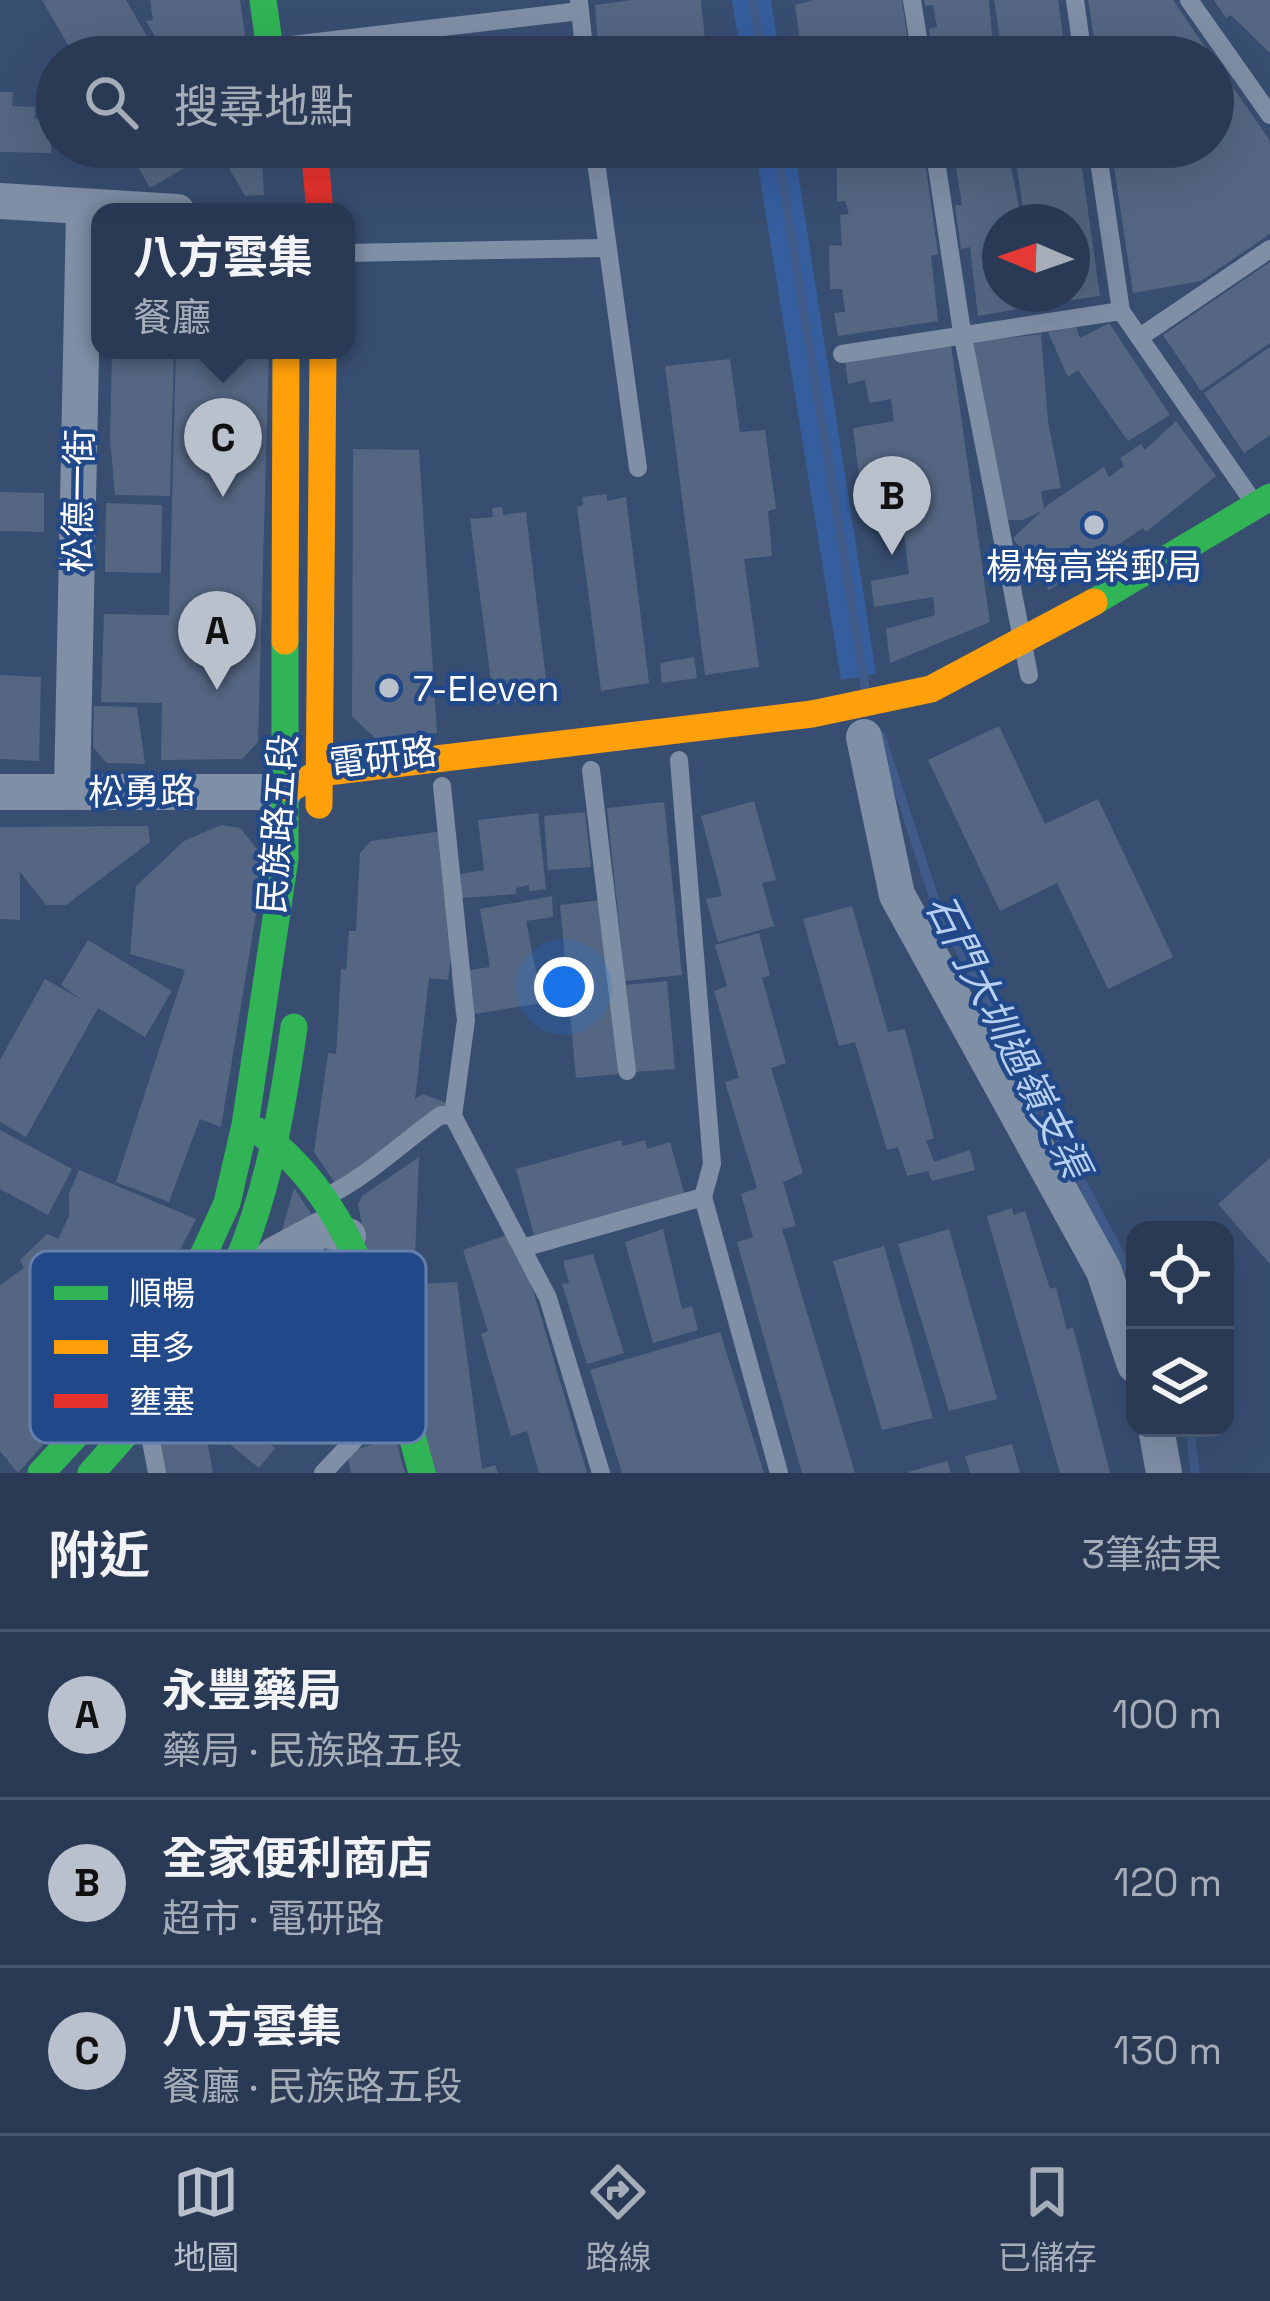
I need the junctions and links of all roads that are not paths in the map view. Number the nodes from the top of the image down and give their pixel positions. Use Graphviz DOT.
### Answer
graph roads {
  1 [pos="263,0"];
  2 [pos="912,0"];
  3 [pos="1075,0"];
  4 [pos="1189,0"];
  5 [pos="579,5"];
  6 [pos="268,36"];
  7 [pos="348,36"];
  8 [pos="583,36"];
  9 [pos="918,36"];
  10 [pos="1080,36"];
  11 [pos="1214,36"];
  12 [pos="1234,64"];
  13 [pos="1270,115"];
  14 [pos="316,168"];
  15 [pos="596,168"];
  16 [pos="937,168"];
  17 [pos="1099,168"];
  18 [pos="0,201"];
  19 [pos="319,203"];
  20 [pos="84,210"];
  21 [pos="91,210"];
  22 [pos="604,248"];
  23 [pos="1270,249"];
  24 [pos="355,254"];
  25 [pos="1121,311"];
  26 [pos="962,332"];
  27 [pos="1143,335"];
  28 [pos="842,354"];
  29 [pos="286,359"];
  30 [pos="323,359"];
  31 [pos="638,468"];
  32 [pos="1266,510"];
  33 [pos="1020,646"];
  34 [pos="1018,679"];
  35 [pos="877,732"];
  36 [pos="680,760"];
  37 [pos="581,771"];
  38 [pos="442,786"];
  39 [pos="308,789"];
  40 [pos="0,792"];
  41 [pos="72,792"];
  42 [pos="317,840"];
  43 [pos="298,1000"];
  44 [pos="627,1071"];
  45 [pos="453,1116"];
  46 [pos="244,1125"];
  47 [pos="280,1142"];
  48 [pos="326,1196"];
  49 [pos="703,1197"];
  50 [pos="348,1236"];
  51 [pos="526,1247"];
  52 [pos="207,1251"];
  53 [pos="247,1251"];
  54 [pos="282,1251"];
  55 [pos="353,1251"];
  56 [pos="1126,1338"];
  57 [pos="1158,1437"];
  58 [pos="69,1443"];
  59 [pos="121,1443"];
  60 [pos="151,1443"];
  61 [pos="351,1443"];
  62 [pos="413,1443"];
  63 [pos="40,1473"];
  64 [pos="92,1473"];
  65 [pos="157,1473"];
  66 [pos="323,1473"];
  67 [pos="422,1473"];
  68 [pos="601,1473"];
  69 [pos="778,1473"];
  70 [pos="1164,1473"];
  1 -- 6 [label="main road"];
  2 -- 9 [label="lane"];
  3 -- 10 [label="lane"];
  4 -- 11 [label="lane"];
  5 -- 7 [label="lane"];
  5 -- 8 [label="lane"];
  12 -- 13 [label="lane"];
  14 -- 19 [label="main road"];
  15 -- 22 [label="lane"];
  16 -- 26 [label="lane"];
  17 -- 25 [label="lane"];
  18 -- 20 [label="street"];
  20 -- 21 [label="street"];
  20 -- 41 [label="street, 松德一街"];
  22 -- 24 [label="lane"];
  22 -- 31 [label="lane"];
  23 -- 27 [label="lane"];
  25 -- 26 [label="lane"];
  25 -- 27 [label="lane"];
  26 -- 28 [label="lane"];
  26 -- 33 [label="lane"];
  27 -- 32 [label="lane"];
  29 -- 39 [label="main road, 民族路五段"];
  30 -- 39 [label="main road, 民族路五段"];
  32 -- 33 [label="main road, 電研路"];
  33 -- 34 [label="lane"];
  33 -- 39 [label="main road, 電研路"];
  34 -- 35 [label="main road"];
  35 -- 56 [label="street"];
  36 -- 49 [label="lane"];
  37 -- 38 [label="main road, 電研路"];
  37 -- 44 [label="lane"];
  38 -- 39 [label="main road, 電研路"];
  38 -- 45 [label="lane"];
  39 -- 41 [label="street, 松勇路"];
  39 -- 42 [label="main road, 民族路五段"];
  39 -- 46 [label="main road, 民族路五段"];
  40 -- 41 [label="street, 松勇路"];
  43 -- 47 [label="main road"];
  45 -- 48 [label="lane"];
  45 -- 51 [label="lane"];
  46 -- 47 [label="main road"];
  46 -- 52 [label="main road, 民族路五段"];
  47 -- 48 [label="main road"];
  47 -- 53 [label="main road"];
  48 -- 50 [label="main road"];
  49 -- 51 [label="lane"];
  49 -- 69 [label="lane"];
  50 -- 54 [label="street"];
  50 -- 55 [label="main road"];
  51 -- 68 [label="lane"];
  57 -- 70 [label="street"];
  58 -- 63 [label="main road, 民族路五段"];
  59 -- 64 [label="main road"];
  60 -- 65 [label="lane"];
  61 -- 66 [label="lane"];
  62 -- 67 [label="main road"];
}
